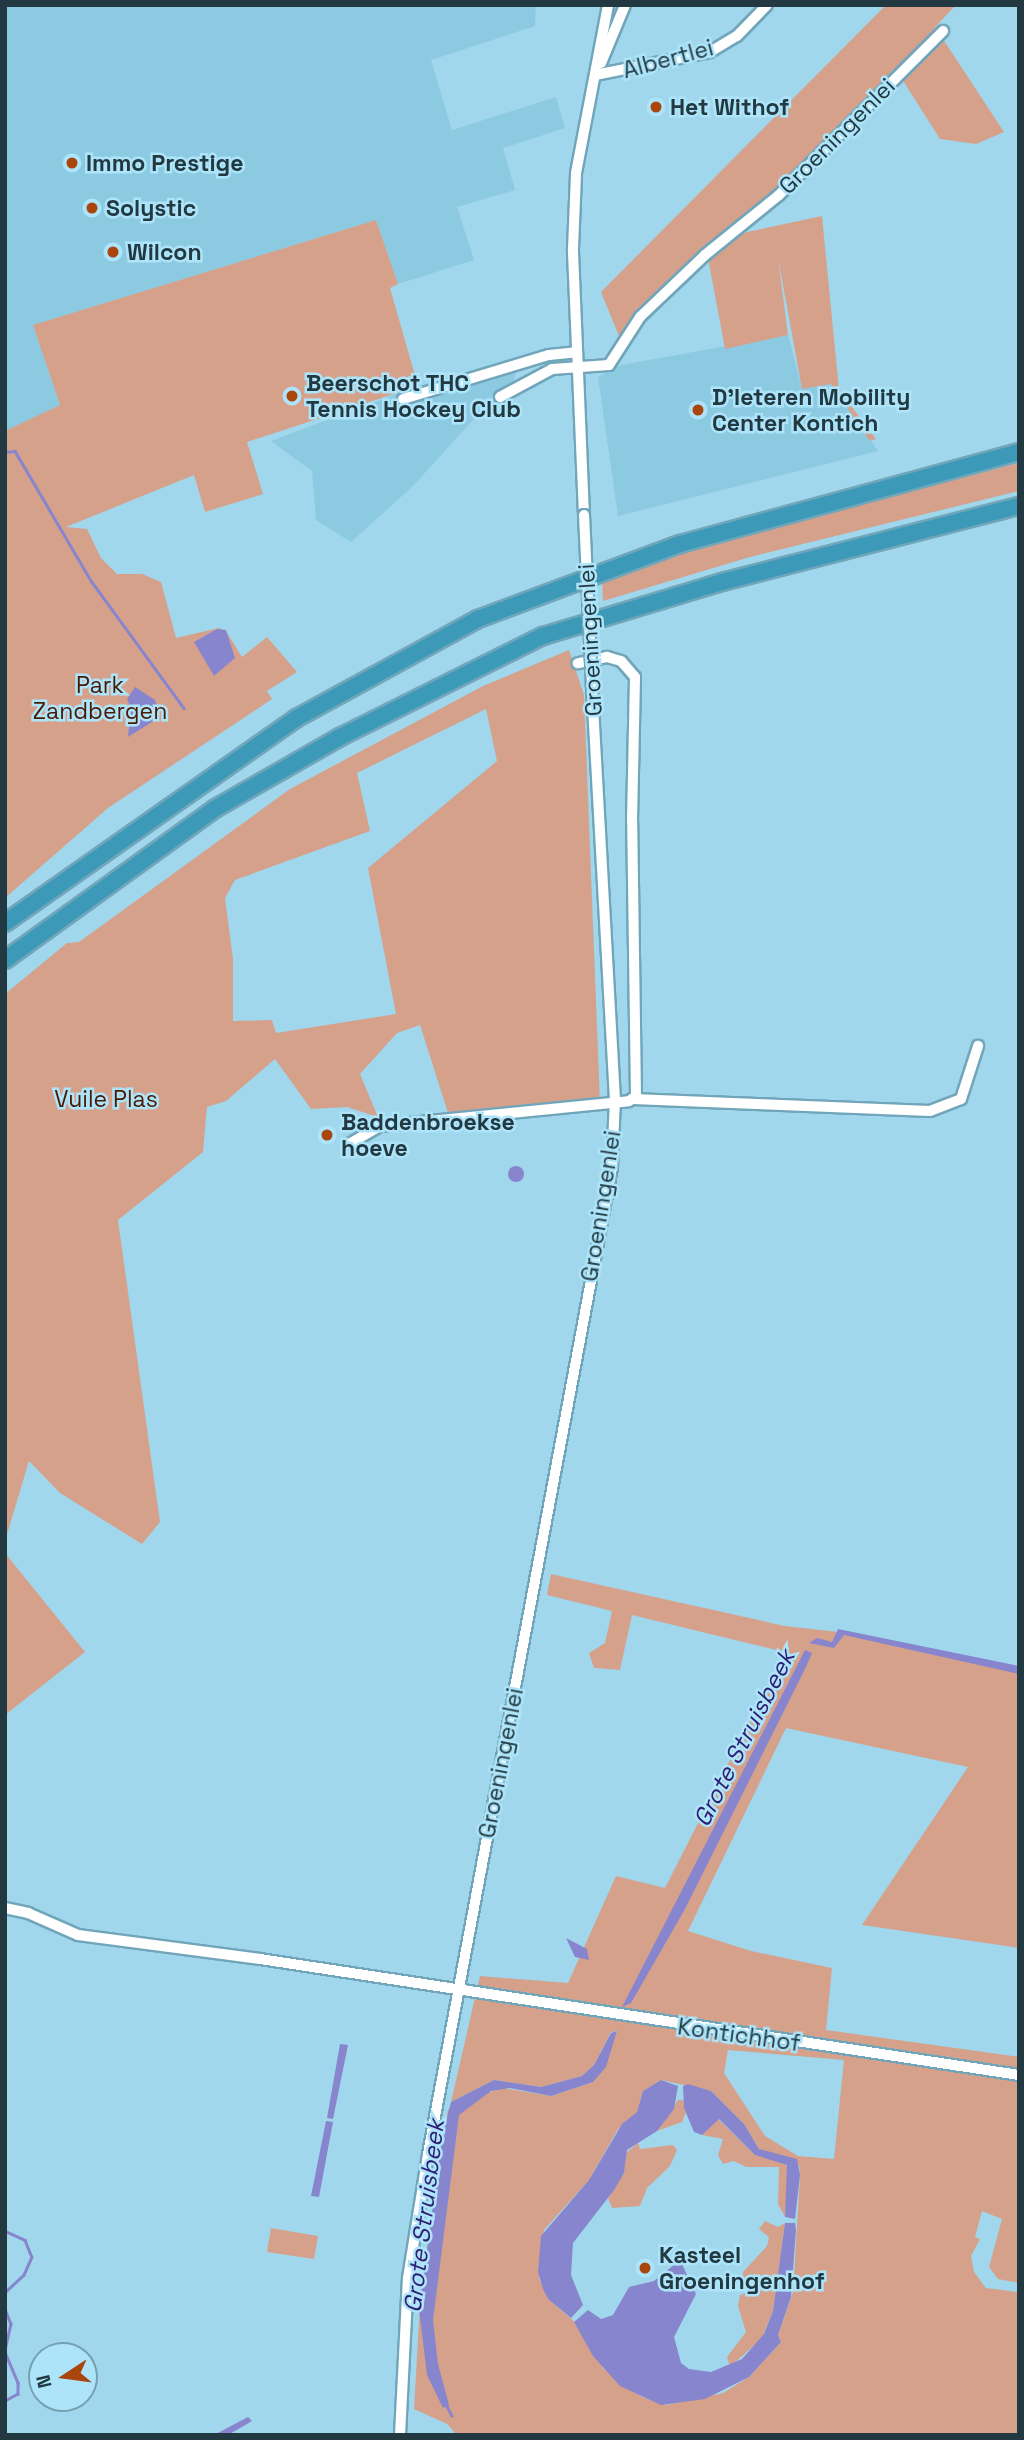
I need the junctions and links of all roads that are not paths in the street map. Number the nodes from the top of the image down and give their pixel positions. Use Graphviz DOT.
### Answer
graph roads {
  1 [pos="608,5"];
  2 [pos="625,5"];
  3 [pos="767,5"];
  4 [pos="943,31"];
  5 [pos="596,75"];
  6 [pos="576,352"];
  7 [pos="576,366"];
  8 [pos="500,397"];
  9 [pos="403,399"];
  10 [pos="1019,452"];
  11 [pos="1019,506"];
  12 [pos="578,663"];
  13 [pos="5,923"];
  14 [pos="5,960"];
  15 [pos="978,1046"];
  16 [pos="633,1099"];
  17 [pos="615,1100"];
  18 [pos="349,1144"];
  19 [pos="5,1909"];
  20 [pos="459,1992"];
  21 [pos="1019,2076"];
  22 [pos="400,2435"];
  1 -- 5 [label="street, Groeningenlei"];
  2 -- 5 [label="street, Groeningenlei"];
  3 -- 5 [label="street, Albertlei"];
  4 -- 7 [label="street, Groeningenlei"];
  5 -- 6 [label="street, Groeningenlei"];
  6 -- 7 [label="street, Groeningenlei"];
  6 -- 9 [label="street"];
  7 -- 8 [label="street, Groeningenlei"];
  7 -- 17 [label="street, Groeningenlei, bridge"];
  10 -- 13 [label="highway"];
  11 -- 14 [label="highway"];
  12 -- 16 [label="street"];
  15 -- 16 [label="street"];
  16 -- 17 [label="street"];
  17 -- 18 [label="street"];
  17 -- 20 [label="street, Groeningenlei"];
  19 -- 20 [label="street"];
  20 -- 21 [label="street, Kontichhof"];
  20 -- 22 [label="street, Groeningenlei"];
}
